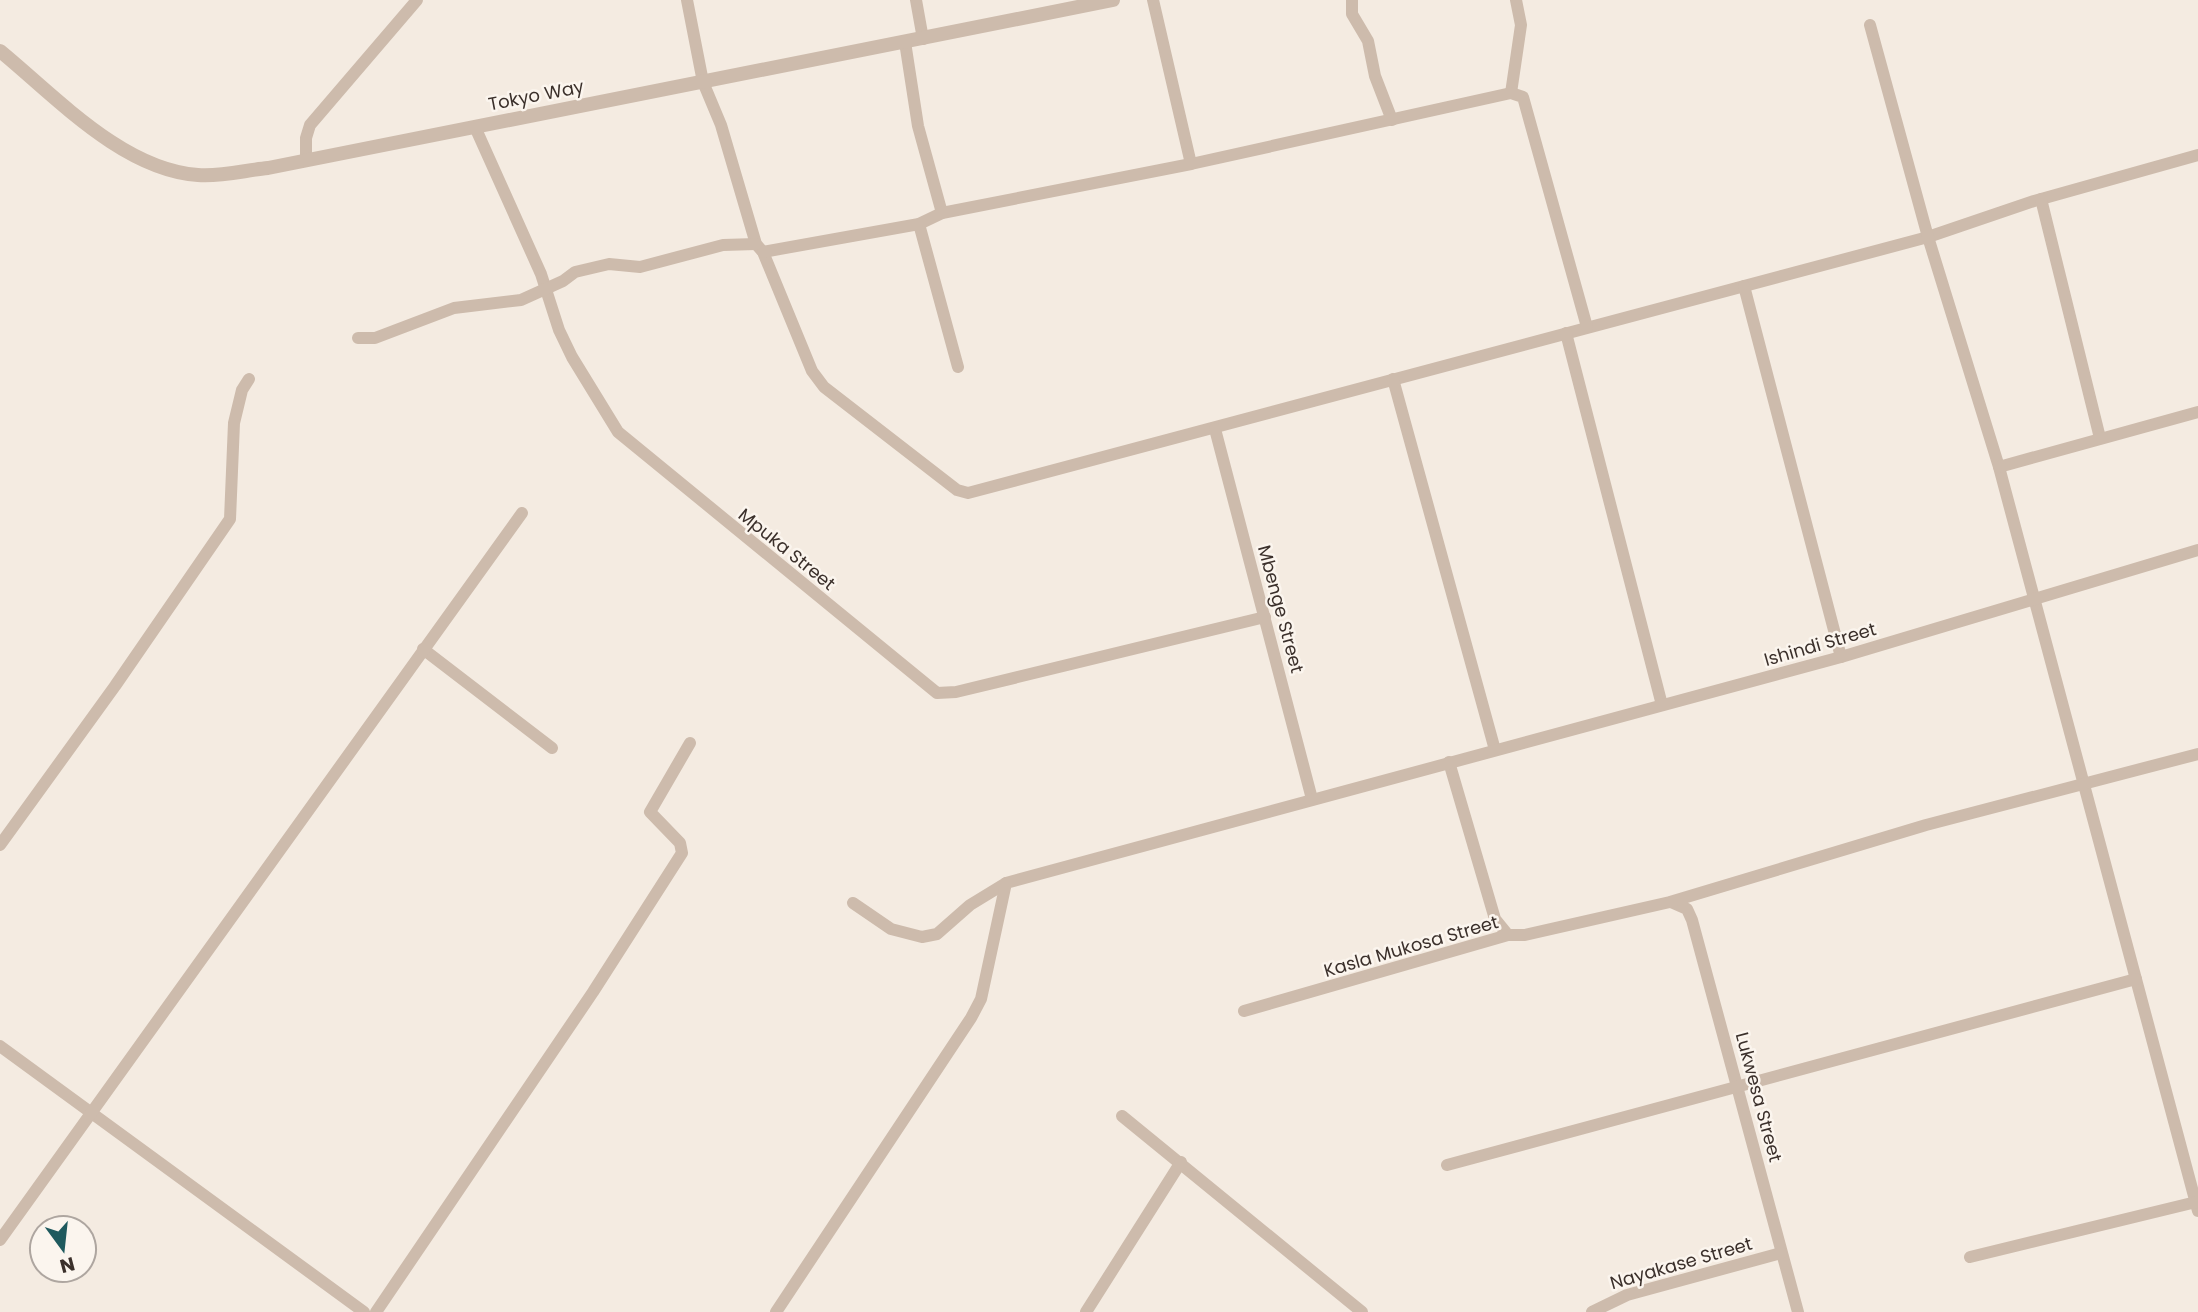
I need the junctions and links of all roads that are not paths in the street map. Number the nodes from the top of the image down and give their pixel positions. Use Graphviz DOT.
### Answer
graph roads {
  1 [pos="417,0"];
  2 [pos="687,0"];
  3 [pos="916,0"];
  4 [pos="1113,0"];
  5 [pos="1153,0"];
  6 [pos="1352,0"];
  7 [pos="1516,0"];
  8 [pos="1870,25"];
  9 [pos="923,39"];
  10 [pos="905,42"];
  11 [pos="0,51"];
  12 [pos="703,82"];
  13 [pos="1511,93"];
  14 [pos="1392,120"];
  15 [pos="475,127"];
  16 [pos="2198,155"];
  17 [pos="306,160"];
  18 [pos="1191,164"];
  19 [pos="2041,200"];
  20 [pos="942,213"];
  21 [pos="919,224"];
  22 [pos="1928,237"];
  23 [pos="760,248"];
  24 [pos="1744,286"];
  25 [pos="546,288"];
  26 [pos="1587,327"];
  27 [pos="1566,332"];
  28 [pos="358,338"];
  29 [pos="958,367"];
  30 [pos="249,379"];
  31 [pos="1394,379"];
  32 [pos="2198,412"];
  33 [pos="1215,429"];
  34 [pos="2100,438"];
  35 [pos="1999,467"];
  36 [pos="522,513"];
  37 [pos="2198,550"];
  38 [pos="2035,600"];
  39 [pos="1265,617"];
  40 [pos="423,649"];
  41 [pos="1841,657"];
  42 [pos="1662,705"];
  43 [pos="690,743"];
  44 [pos="552,748"];
  45 [pos="1495,750"];
  46 [pos="2198,754"];
  47 [pos="1449,762"];
  48 [pos="2084,785"];
  49 [pos="1312,799"];
  50 [pos="0,845"];
  51 [pos="1006,883"];
  52 [pos="1670,902"];
  53 [pos="853,903"];
  54 [pos="1508,935"];
  55 [pos="2136,979"];
  56 [pos="1244,1011"];
  57 [pos="0,1046"];
  58 [pos="1738,1086"];
  59 [pos="92,1113"];
  60 [pos="1122,1116"];
  61 [pos="1181,1162"];
  62 [pos="1447,1165"];
  63 [pos="2197,1206"];
  64 [pos="0,1240"];
  65 [pos="1781,1253"];
  66 [pos="1970,1256"];
  67 [pos="364,1312"];
  68 [pos="376,1312"];
  69 [pos="776,1312"];
  70 [pos="1086,1312"];
  71 [pos="1362,1312"];
  72 [pos="1592,1312"];
  73 [pos="1798,1312"];
  1 -- 17 [label="street"];
  2 -- 12 [label="street"];
  3 -- 9 [label="street"];
  4 -- 9 [label="street, Tokyo Way"];
  5 -- 18 [label="street"];
  6 -- 14 [label="street"];
  7 -- 13 [label="street"];
  8 -- 22 [label="street"];
  9 -- 10 [label="street, Tokyo Way"];
  10 -- 12 [label="street, Tokyo Way"];
  10 -- 20 [label="street"];
  11 -- 17 [label="street, Tokyo Way"];
  12 -- 15 [label="street, Tokyo Way"];
  12 -- 23 [label="street"];
  13 -- 14 [label="street"];
  13 -- 26 [label="street"];
  14 -- 18 [label="street"];
  15 -- 17 [label="street, Tokyo Way"];
  15 -- 25 [label="street, Mpuka Street"];
  16 -- 19 [label="street"];
  18 -- 20 [label="street"];
  19 -- 22 [label="street"];
  19 -- 34 [label="street"];
  20 -- 21 [label="street"];
  21 -- 23 [label="street"];
  21 -- 29 [label="street"];
  22 -- 24 [label="street"];
  22 -- 35 [label="street"];
  23 -- 25 [label="street"];
  23 -- 33 [label="street"];
  24 -- 26 [label="street"];
  24 -- 41 [label="street"];
  25 -- 28 [label="street"];
  25 -- 39 [label="street, Mpuka Street"];
  26 -- 27 [label="street"];
  27 -- 31 [label="street"];
  27 -- 42 [label="street"];
  30 -- 50 [label="street"];
  31 -- 33 [label="street"];
  31 -- 45 [label="street"];
  32 -- 34 [label="street"];
  33 -- 39 [label="street, Mbenge Street"];
  34 -- 35 [label="street"];
  35 -- 38 [label="street"];
  36 -- 40 [label="street"];
  37 -- 38 [label="street, Ishindi Street"];
  38 -- 41 [label="street, Ishindi Street"];
  38 -- 48 [label="street"];
  39 -- 49 [label="street, Mbenge Street"];
  40 -- 44 [label="street"];
  40 -- 59 [label="street"];
  41 -- 42 [label="street, Ishindi Street"];
  42 -- 45 [label="street, Ishindi Street"];
  43 -- 68 [label="street"];
  45 -- 47 [label="street, Ishindi Street"];
  46 -- 48 [label="street, Kasla Mukosa Street"];
  47 -- 49 [label="street, Ishindi Street"];
  47 -- 54 [label="street"];
  48 -- 52 [label="street, Kasla Mukosa Street"];
  48 -- 55 [label="street"];
  49 -- 51 [label="street, Ishindi Street"];
  51 -- 53 [label="street, Ishindi Street"];
  51 -- 69 [label="street"];
  52 -- 54 [label="street, Kasla Mukosa Street"];
  52 -- 58 [label="street, Lukwesa Street"];
  54 -- 56 [label="street, Kasla Mukosa Street"];
  55 -- 58 [label="street"];
  55 -- 63 [label="street"];
  57 -- 59 [label="street"];
  58 -- 62 [label="street"];
  58 -- 65 [label="street, Lukwesa Street"];
  59 -- 64 [label="street"];
  59 -- 67 [label="street"];
  60 -- 61 [label="street"];
  61 -- 70 [label="street"];
  61 -- 71 [label="street"];
  63 -- 66 [label="street"];
  65 -- 72 [label="street, Nayakase Street"];
  65 -- 73 [label="street, Lukwesa Street"];
}
